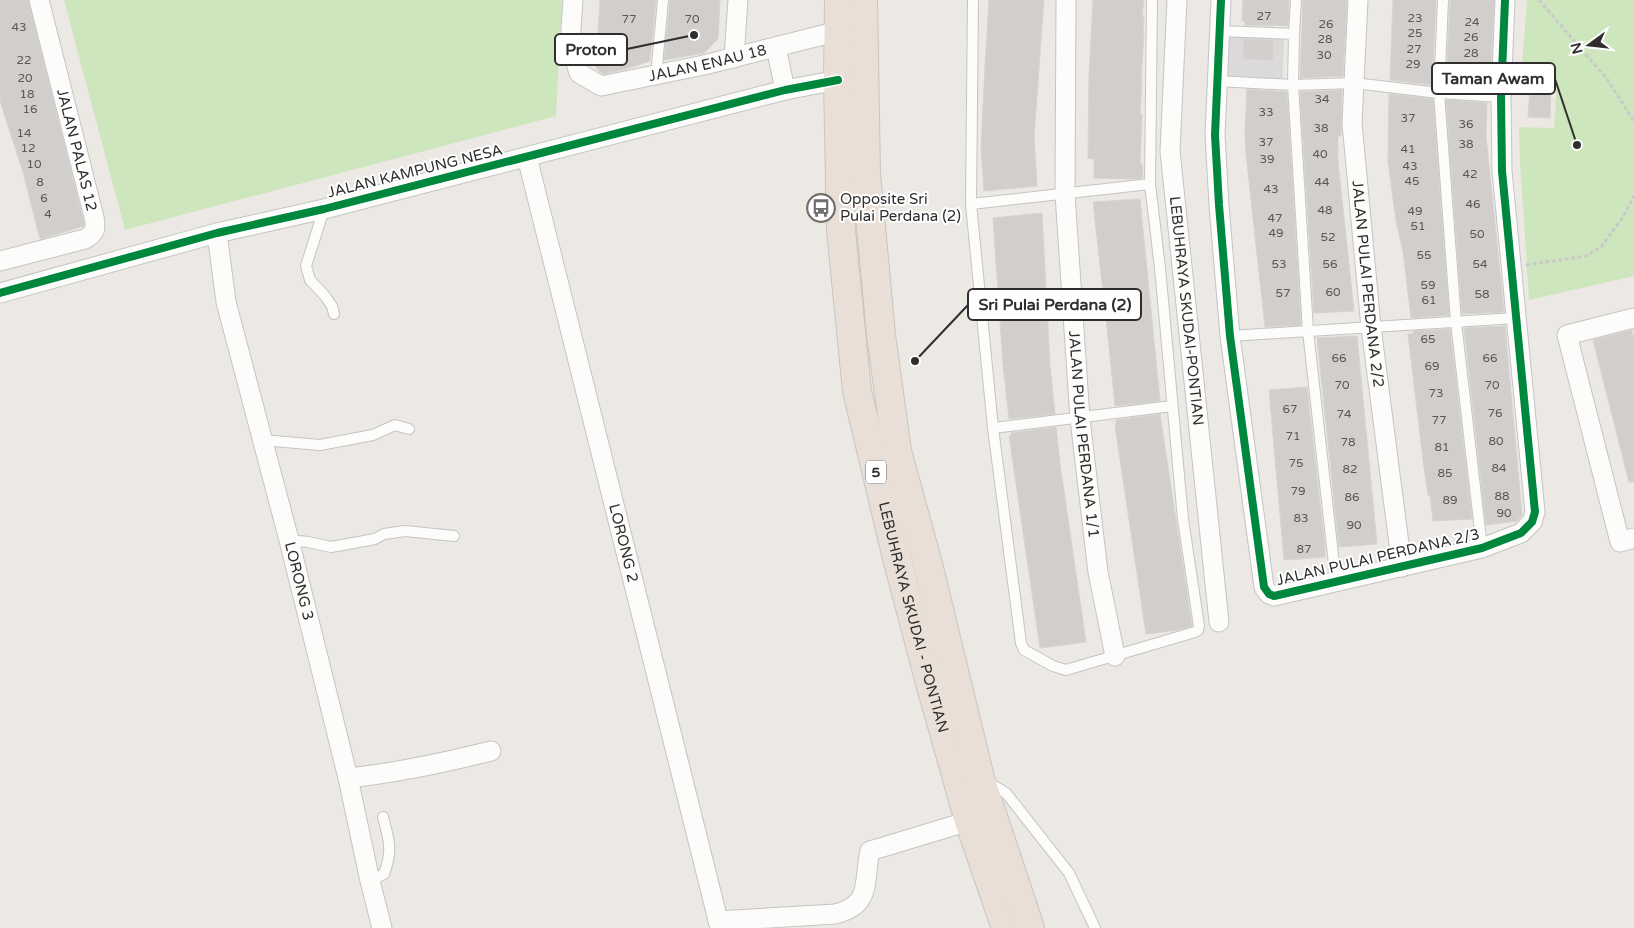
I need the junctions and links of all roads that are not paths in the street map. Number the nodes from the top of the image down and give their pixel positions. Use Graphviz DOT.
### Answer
graph roads {
  1 [pos="39,0"];
  2 [pos="573,0"];
  3 [pos="663,0"];
  4 [pos="738,0"];
  5 [pos="839,0"];
  6 [pos="863,0"];
  7 [pos="973,0"];
  8 [pos="1066,0"];
  9 [pos="1152,0"];
  10 [pos="1177,0"];
  11 [pos="1220,0"];
  12 [pos="1296,0"];
  13 [pos="1358,0"];
  14 [pos="1443,0"];
  15 [pos="1505,0"];
  16 [pos="839,31"];
  17 [pos="1219,31"];
  18 [pos="1294,34"];
  19 [pos="776,47"];
  20 [pos="734,58"];
  21 [pos="656,76"];
  22 [pos="838,80"];
  23 [pos="1216,81"];
  24 [pos="1354,83"];
  25 [pos="1293,84"];
  26 [pos="785,90"];
  27 [pos="1439,93"];
  28 [pos="1502,97"];
  29 [pos="527,157"];
  30 [pos="1150,184"];
  31 [pos="1065,194"];
  32 [pos="972,204"];
  33 [pos="324,209"];
  34 [pos="217,233"];
  35 [pos="0,261"];
  36 [pos="0,292"];
  37 [pos="334,314"];
  38 [pos="1516,318"];
  39 [pos="1634,318"];
  40 [pos="1456,322"];
  41 [pos="1371,327"];
  42 [pos="1308,331"];
  43 [pos="1230,336"];
  44 [pos="1172,406"];
  45 [pos="1080,419"];
  46 [pos="993,428"];
  47 [pos="409,429"];
  48 [pos="262,440"];
  49 [pos="454,536"];
  50 [pos="1634,538"];
  51 [pos="289,540"];
  52 [pos="1482,548"];
  53 [pos="1402,567"];
  54 [pos="1336,582"];
  55 [pos="1219,622"];
  56 [pos="1115,656"];
  57 [pos="491,751"];
  58 [pos="348,778"];
  59 [pos="980,778"];
  60 [pos="383,817"];
  61 [pos="970,821"];
  62 [pos="370,881"];
  63 [pos="719,924"];
  64 [pos="382,928"];
  65 [pos="1006,928"];
  66 [pos="1030,928"];
  67 [pos="1095,928"];
  1 -- 35 [label="street, JALAN PALAS 12"];
  2 -- 21 [label="street, JALAN ENAU 18"];
  3 -- 21 [label="lane"];
  4 -- 20 [label="street"];
  5 -- 16 [label="highway, LEBUHRAYA SKUDAI - PONTIAN / 5"];
  6 -- 59 [label="highway, LEBUHRAYA SKUDAI - PONTIAN / 5"];
  7 -- 32 [label="lane"];
  8 -- 31 [label="street, JALAN PULAI PERDANA 1/1"];
  9 -- 30 [label="lane"];
  10 -- 55 [label="street, LEBUHRAYA SKUDAI-PONTIAN"];
  11 -- 17 [label="street, JALAN PULAI PERDANA 2/3"];
  12 -- 18 [label="lane"];
  13 -- 24 [label="street, JALAN PULAI PERDANA 2/2"];
  14 -- 27 [label="lane"];
  15 -- 28 [label="street, JALAN PULAI PERDANA 2/3"];
  16 -- 19 [label="street, JALAN ENAU 18"];
  16 -- 22 [label="highway, LEBUHRAYA SKUDAI - PONTIAN / 5"];
  17 -- 18 [label="lane"];
  17 -- 23 [label="street, JALAN PULAI PERDANA 2/3"];
  18 -- 25 [label="lane"];
  19 -- 20 [label="street, JALAN ENAU 18"];
  19 -- 26 [label="street"];
  20 -- 21 [label="street, JALAN ENAU 18"];
  22 -- 26 [label="street, JALAN KAMPUNG NESA"];
  22 -- 61 [label="highway, LEBUHRAYA SKUDAI - PONTIAN / 5"];
  23 -- 25 [label="lane"];
  23 -- 43 [label="street, JALAN PULAI PERDANA 2/3"];
  24 -- 25 [label="lane"];
  24 -- 27 [label="lane"];
  24 -- 41 [label="street, JALAN PULAI PERDANA 2/2"];
  25 -- 42 [label="lane"];
  26 -- 29 [label="street, JALAN KAMPUNG NESA"];
  27 -- 28 [label="lane"];
  27 -- 40 [label="lane"];
  28 -- 38 [label="street, JALAN PULAI PERDANA 2/3"];
  29 -- 33 [label="street, JALAN KAMPUNG NESA"];
  29 -- 63 [label="street, LORONG 2"];
  30 -- 31 [label="lane"];
  30 -- 44 [label="lane"];
  31 -- 32 [label="lane"];
  31 -- 45 [label="street, JALAN PULAI PERDANA 1/1"];
  32 -- 46 [label="lane"];
  33 -- 34 [label="street, JALAN KAMPUNG NESA"];
  33 -- 37 [label="lane"];
  34 -- 36 [label="street, JALAN KAMPUNG NESA"];
  34 -- 48 [label="street, LORONG 3"];
  38 -- 40 [label="lane"];
  38 -- 52 [label="street, JALAN PULAI PERDANA 2/3"];
  39 -- 50 [label="street"];
  40 -- 41 [label="lane"];
  40 -- 52 [label="lane"];
  41 -- 42 [label="lane"];
  41 -- 53 [label="street, JALAN PULAI PERDANA 2/2"];
  42 -- 43 [label="lane"];
  42 -- 54 [label="lane"];
  43 -- 54 [label="street, JALAN PULAI PERDANA 2/3"];
  44 -- 45 [label="lane"];
  44 -- 56 [label="lane"];
  45 -- 46 [label="lane"];
  45 -- 56 [label="street, JALAN PULAI PERDANA 1/1"];
  46 -- 56 [label="lane"];
  47 -- 48 [label="lane"];
  48 -- 51 [label="street, LORONG 3"];
  49 -- 51 [label="lane"];
  51 -- 58 [label="street, LORONG 3"];
  52 -- 53 [label="street, JALAN PULAI PERDANA 2/3"];
  53 -- 54 [label="street, JALAN PULAI PERDANA 2/3"];
  57 -- 58 [label="street"];
  58 -- 62 [label="street, LORONG 3"];
  59 -- 66 [label="highway, LEBUHRAYA SKUDAI - PONTIAN / 5"];
  59 -- 67 [label="lane"];
  60 -- 62 [label="lane"];
  61 -- 63 [label="street"];
  61 -- 65 [label="highway, LEBUHRAYA SKUDAI - PONTIAN / 5"];
  62 -- 64 [label="street, LORONG 3"];
}
